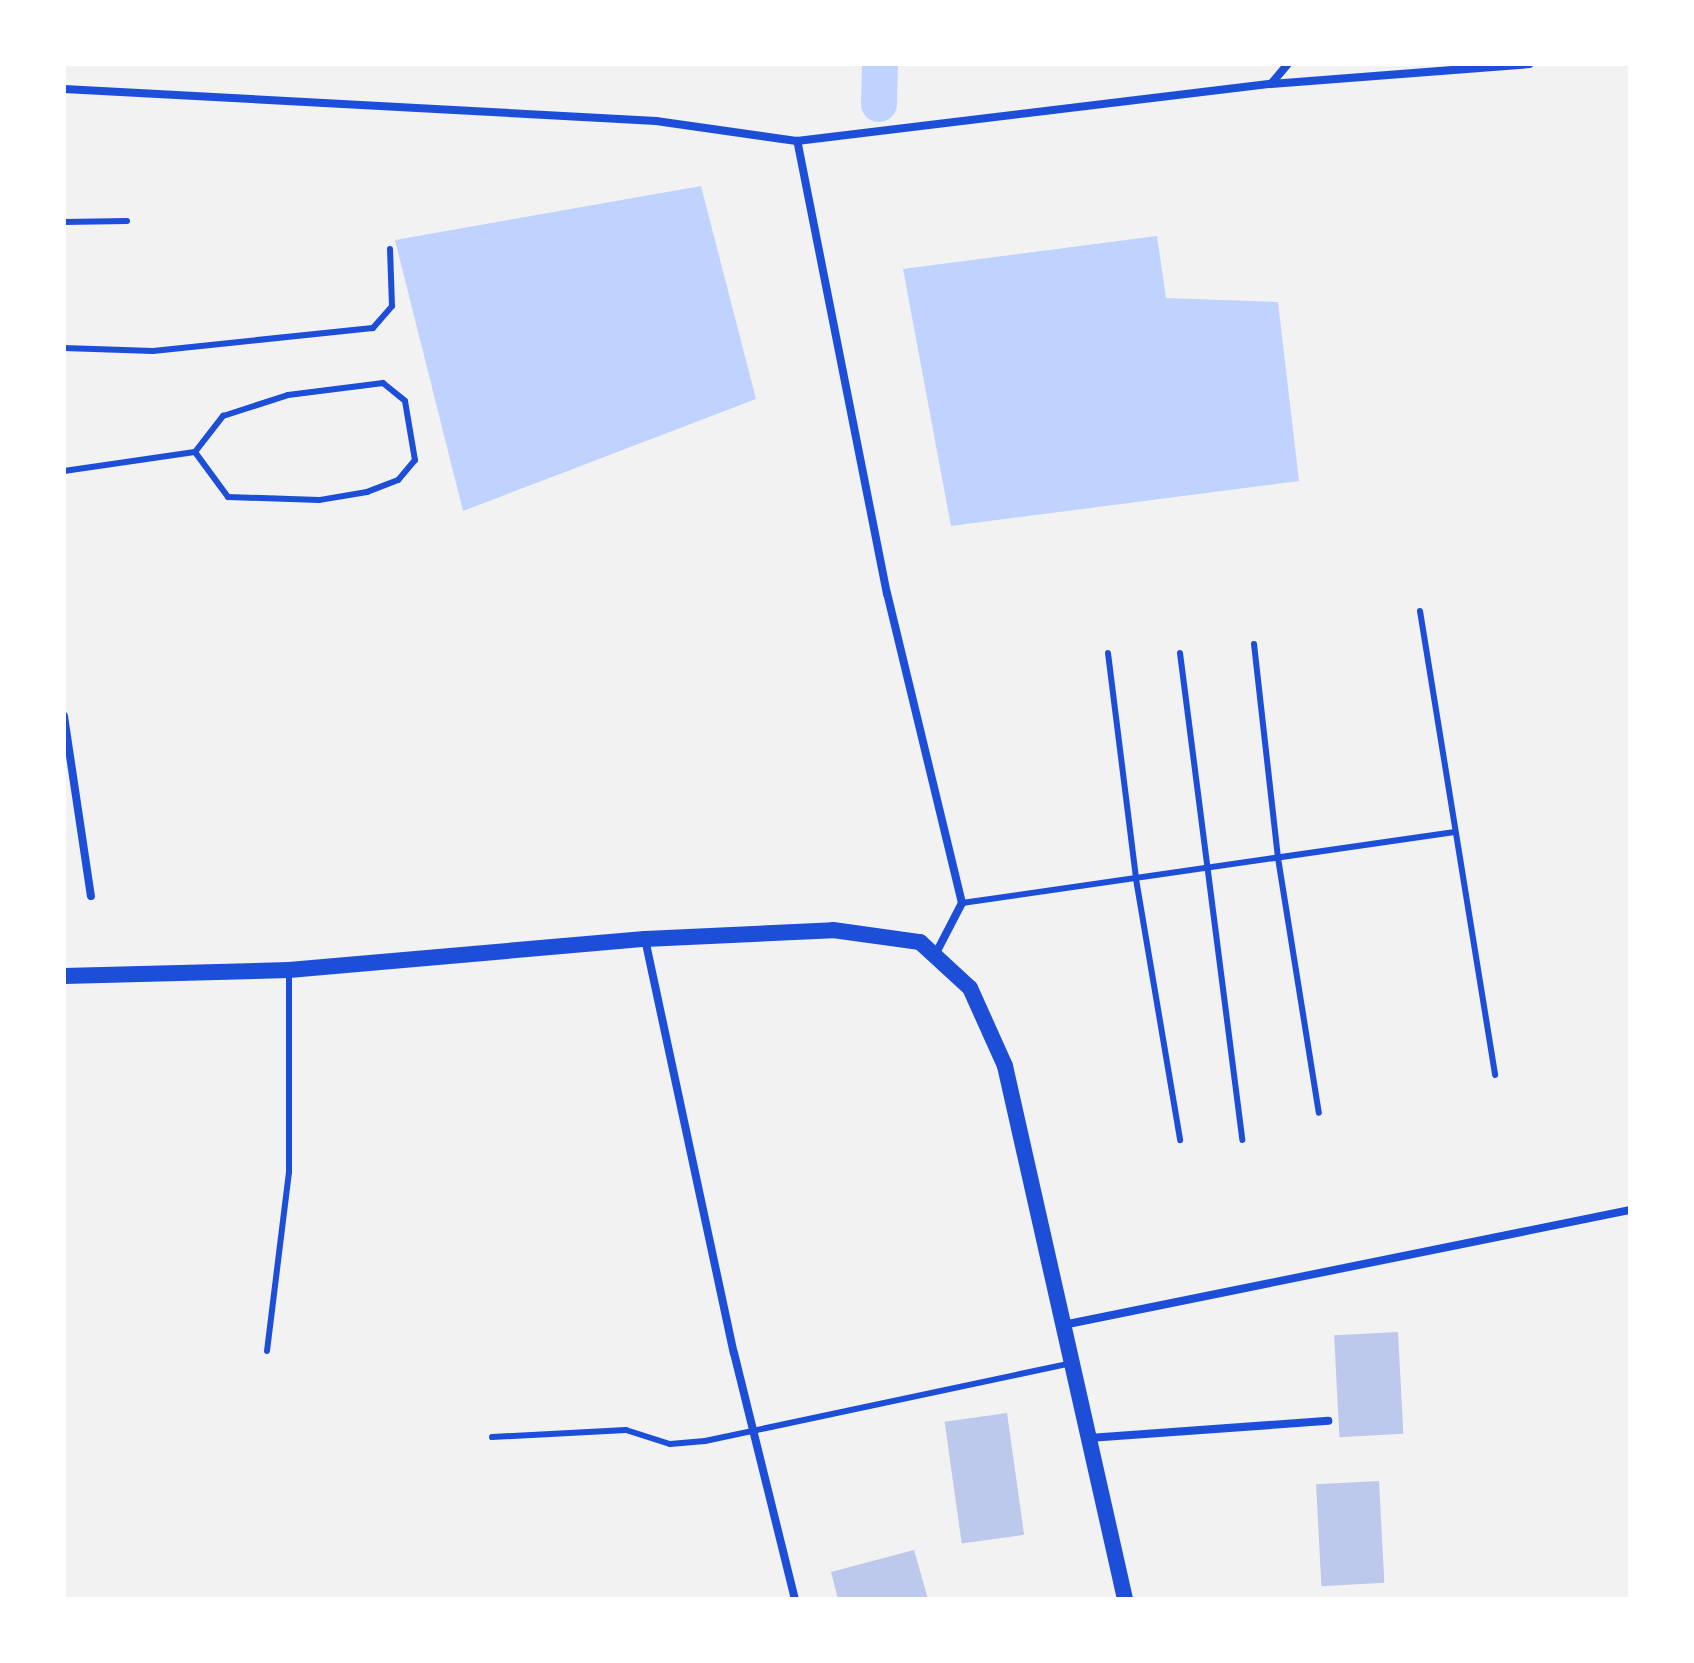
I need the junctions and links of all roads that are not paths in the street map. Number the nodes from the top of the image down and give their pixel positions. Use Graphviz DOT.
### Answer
graph roads {
  1 [pos="1288,64"];
  2 [pos="1529,64"];
  3 [pos="1271,84"];
  4 [pos="64,89"];
  5 [pos="797,141"];
  6 [pos="127,221"];
  7 [pos="64,222"];
  8 [pos="390,249"];
  9 [pos="64,348"];
  10 [pos="195,452"];
  11 [pos="64,471"];
  12 [pos="1420,611"];
  13 [pos="1254,644"];
  14 [pos="1108,653"];
  15 [pos="1180,653"];
  16 [pos="64,716"];
  17 [pos="1453,832"];
  18 [pos="1278,858"];
  19 [pos="1208,869"];
  20 [pos="1136,879"];
  21 [pos="91,896"];
  22 [pos="962,903"];
  23 [pos="645,939"];
  24 [pos="935,956"];
  25 [pos="289,970"];
  26 [pos="64,976"];
  27 [pos="1495,1075"];
  28 [pos="1319,1113"];
  29 [pos="1180,1140"];
  30 [pos="1242,1140"];
  31 [pos="1630,1210"];
  32 [pos="1062,1326"];
  33 [pos="267,1351"];
  34 [pos="1068,1364"];
  35 [pos="1328,1421"];
  36 [pos="754,1432"];
  37 [pos="492,1437"];
  38 [pos="1088,1438"];
  39 [pos="795,1599"];
  40 [pos="1125,1599"];
  1 -- 3 [label="street"];
  2 -- 3 [label="street"];
  3 -- 5 [label="street"];
  4 -- 5 [label="street"];
  5 -- 22 [label="street"];
  6 -- 7 [label="lane"];
  8 -- 9 [label="lane"];
  10 -- 10 [label="lane"];
  10 -- 11 [label="lane"];
  12 -- 17 [label="lane"];
  13 -- 18 [label="lane"];
  14 -- 20 [label="lane"];
  15 -- 19 [label="lane"];
  16 -- 21 [label="street"];
  17 -- 18 [label="lane"];
  17 -- 27 [label="lane"];
  18 -- 19 [label="lane"];
  18 -- 28 [label="lane"];
  19 -- 20 [label="lane"];
  19 -- 30 [label="lane"];
  20 -- 22 [label="lane"];
  20 -- 29 [label="lane"];
  22 -- 24 [label="street"];
  23 -- 24 [label="main road"];
  23 -- 25 [label="main road"];
  23 -- 36 [label="street"];
  24 -- 32 [label="main road"];
  25 -- 26 [label="main road"];
  25 -- 33 [label="lane"];
  31 -- 32 [label="street"];
  32 -- 34 [label="main road"];
  34 -- 36 [label="lane"];
  34 -- 38 [label="main road"];
  35 -- 38 [label="street"];
  36 -- 37 [label="lane"];
  36 -- 39 [label="street"];
  38 -- 40 [label="main road"];
}
